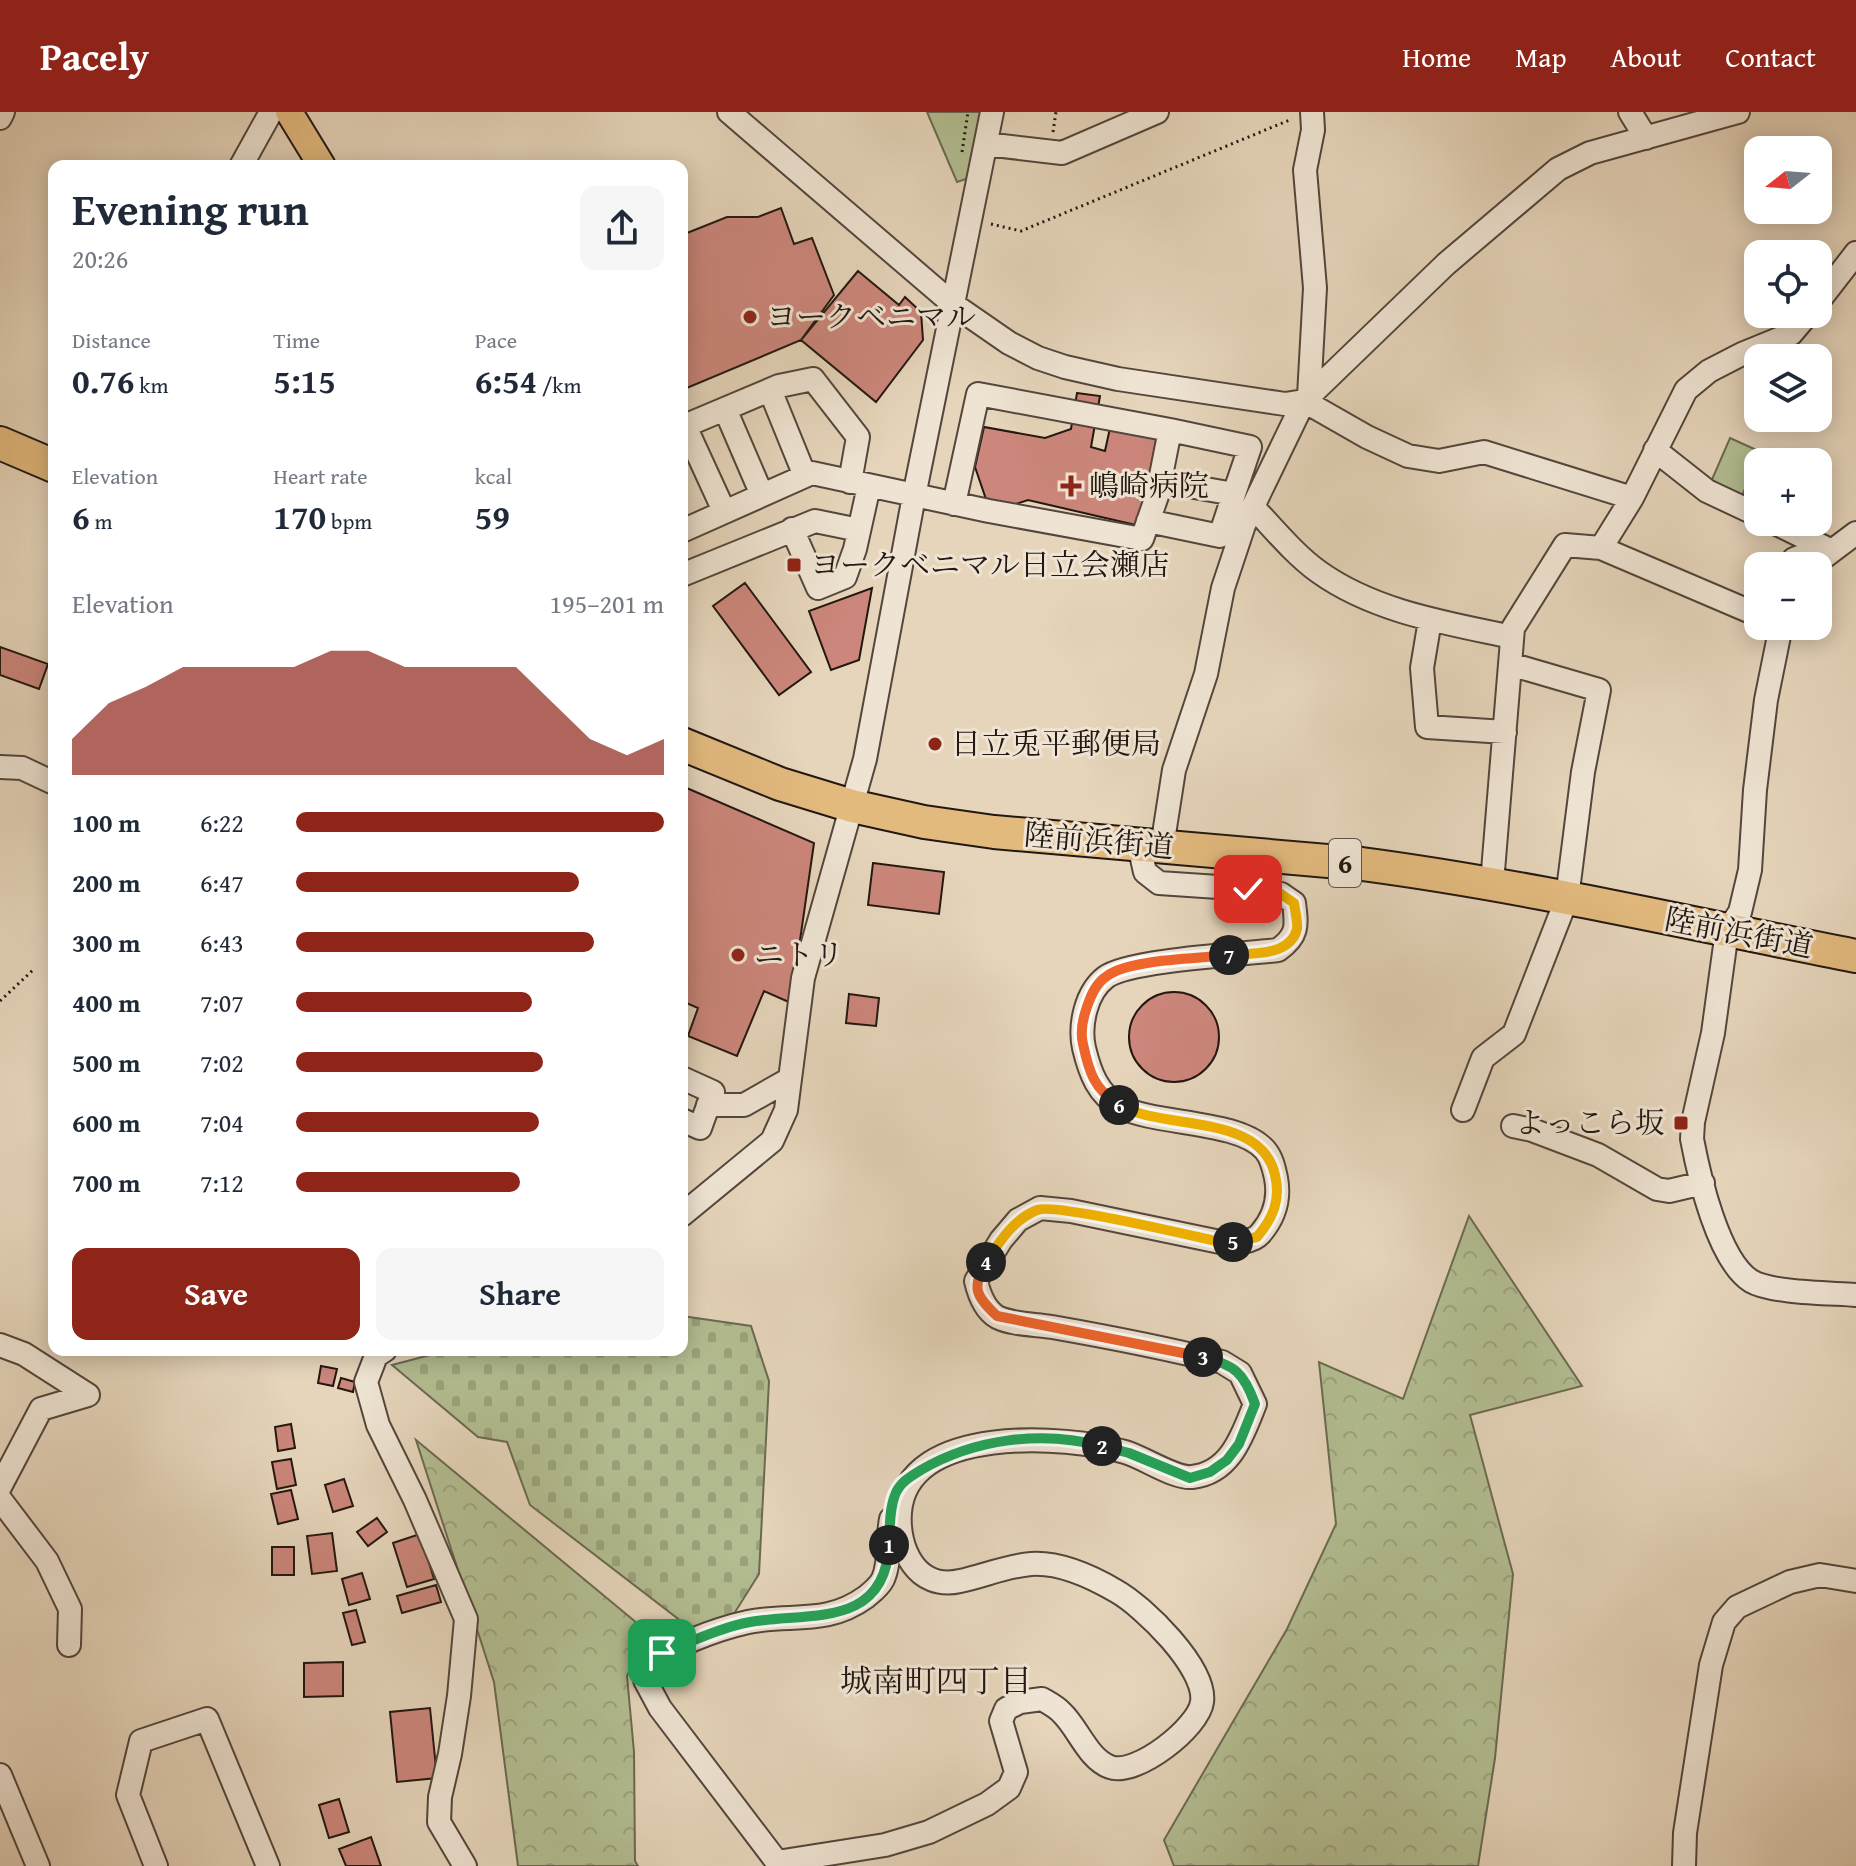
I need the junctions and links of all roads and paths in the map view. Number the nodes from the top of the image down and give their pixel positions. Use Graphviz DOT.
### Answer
graph roads {
  1 [pos="3,112"];
  2 [pos="271,112"];
  3 [pos="289,112"];
  4 [pos="729,112"];
  5 [pos="992,112"];
  6 [pos="1157,112"];
  7 [pos="1630,112"];
  8 [pos="1738,112"];
  9 [pos="1304,114"];
  10 [pos="0,118"];
  11 [pos="1646,138"];
  12 [pos="986,144"];
  13 [pos="244,160"];
  14 [pos="318,160"];
  15 [pos="971,219"];
  16 [pos="1856,253"];
  17 [pos="1832,284"];
  18 [pos="954,305"];
  19 [pos="1796,328"];
  20 [pos="770,390"];
  21 [pos="1306,399"];
  22 [pos="725,409"];
  23 [pos="688,424"];
  24 [pos="1170,430"];
  25 [pos="688,434"];
  26 [pos="0,443"];
  27 [pos="1655,450"];
  28 [pos="48,463"];
  29 [pos="805,476"];
  30 [pos="1160,481"];
  31 [pos="860,484"];
  32 [pos="1234,494"];
  33 [pos="762,495"];
  34 [pos="914,496"];
  35 [pos="1632,498"];
  36 [pos="954,504"];
  37 [pos="1253,507"];
  38 [pos="1744,508"];
  39 [pos="724,511"];
  40 [pos="1148,521"];
  41 [pos="688,525"];
  42 [pos="792,529"];
  43 [pos="859,530"];
  44 [pos="1856,533"];
  45 [pos="1801,536"];
  46 [pos="1601,548"];
  47 [pos="1832,551"];
  48 [pos="688,572"];
  49 [pos="1744,609"];
  50 [pos="1430,620"];
  51 [pos="1512,637"];
  52 [pos="1778,640"];
  53 [pos="1510,664"];
  54 [pos="1505,732"];
  55 [pos="688,746"];
  56 [pos="0,767"];
  57 [pos="48,780"];
  58 [pos="852,806"];
  59 [pos="1151,846"];
  60 [pos="1492,883"];
  61 [pos="1567,898"];
  62 [pos="1727,931"];
  63 [pos="1856,956"];
  64 [pos="33,970"];
  65 [pos="0,1001"];
  66 [pos="788,1080"];
  67 [pos="688,1081"];
  68 [pos="708,1105"];
  69 [pos="1463,1110"];
  70 [pos="688,1123"];
  71 [pos="1513,1126"];
  72 [pos="1703,1183"];
  73 [pos="688,1210"];
  74 [pos="1856,1295"];
  75 [pos="0,1345"];
  76 [pos="376,1356"];
  77 [pos="917,1473"];
  78 [pos="0,1487"];
  79 [pos="0,1499"];
  80 [pos="1856,1581"];
  81 [pos="69,1645"];
  82 [pos="0,1775"];
  83 [pos="778,1864"];
  84 [pos="38,1866"];
  85 [pos="156,1866"];
  86 [pos="268,1866"];
  87 [pos="465,1866"];
  88 [pos="1684,1866"];
  1 -- 10 [label="street"];
  2 -- 13 [label="street"];
  3 -- 14 [label="main road"];
  4 -- 18 [label="street"];
  5 -- 12 [label="street"];
  6 -- 12 [label="street"];
  7 -- 11 [label="street"];
  8 -- 11 [label="street"];
  9 -- 15 [label="path"];
  9 -- 21 [label="street"];
  11 -- 21 [label="street"];
  12 -- 15 [label="street"];
  15 -- 18 [label="street"];
  16 -- 17 [label="street"];
  18 -- 21 [label="street"];
  18 -- 34 [label="street"];
  19 -- 27 [label="street"];
  20 -- 22 [label="street"];
  20 -- 29 [label="street"];
  20 -- 31 [label="street"];
  21 -- 35 [label="street"];
  21 -- 37 [label="street"];
  22 -- 23 [label="street"];
  22 -- 33 [label="street"];
  24 -- 30 [label="street"];
  24 -- 32 [label="street"];
  24 -- 36 [label="street"];
  25 -- 39 [label="street"];
  26 -- 28 [label="highway"];
  27 -- 35 [label="street"];
  27 -- 38 [label="street"];
  29 -- 31 [label="street"];
  29 -- 33 [label="street"];
  30 -- 32 [label="street"];
  30 -- 40 [label="street"];
  31 -- 34 [label="street"];
  31 -- 43 [label="street"];
  32 -- 40 [label="street"];
  33 -- 39 [label="street"];
  34 -- 36 [label="street"];
  34 -- 58 [label="street"];
  35 -- 46 [label="street"];
  36 -- 40 [label="street"];
  37 -- 50 [label="street"];
  37 -- 59 [label="street"];
  39 -- 41 [label="street"];
  42 -- 43 [label="street"];
  42 -- 43 [label="street"];
  42 -- 48 [label="street"];
  44 -- 47 [label="street"];
  45 -- 47 [label="street"];
  46 -- 49 [label="street"];
  46 -- 51 [label="street"];
  50 -- 51 [label="street"];
  50 -- 54 [label="street"];
  51 -- 53 [label="street"];
  52 -- 62 [label="street"];
  53 -- 54 [label="street"];
  53 -- 61 [label="street"];
  54 -- 60 [label="street"];
  55 -- 58 [label="highway, 陸前浜街道 / 6"];
  56 -- 57 [label="street"];
  58 -- 59 [label="highway, 陸前浜街道 / 6"];
  58 -- 66 [label="street"];
  59 -- 60 [label="highway, 陸前浜街道 / 6"];
  59 -- 77 [label="street"];
  60 -- 61 [label="highway, 陸前浜街道 / 6"];
  61 -- 62 [label="highway, 陸前浜街道 / 6"];
  61 -- 69 [label="street"];
  62 -- 63 [label="highway, 陸前浜街道 / 6"];
  62 -- 72 [label="street"];
  64 -- 65 [label="path"];
  66 -- 68 [label="street"];
  66 -- 73 [label="street"];
  67 -- 68 [label="street"];
  68 -- 70 [label="street"];
  71 -- 72 [label="street"];
  72 -- 74 [label="street"];
  75 -- 78 [label="street"];
  76 -- 87 [label="street"];
  77 -- 83 [label="street"];
  77 -- 83 [label="street"];
  79 -- 81 [label="street"];
  80 -- 88 [label="street"];
  82 -- 84 [label="street"];
  85 -- 86 [label="street"];
}
